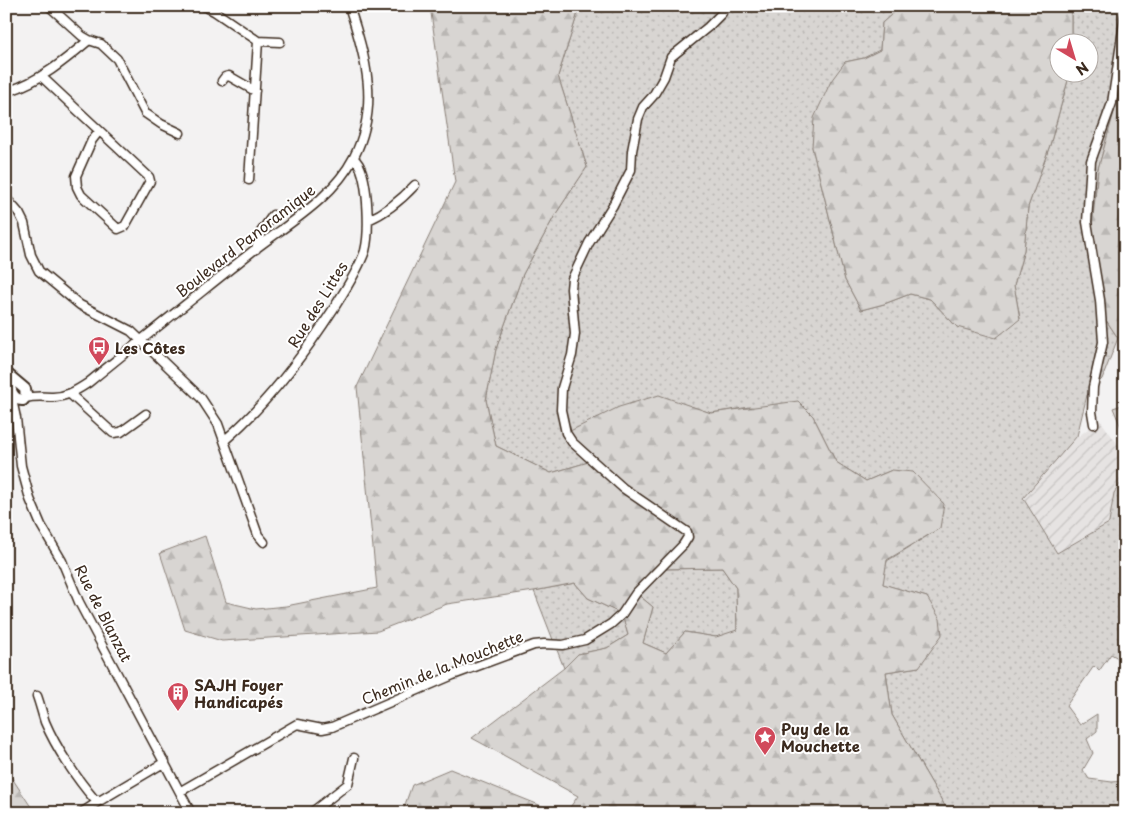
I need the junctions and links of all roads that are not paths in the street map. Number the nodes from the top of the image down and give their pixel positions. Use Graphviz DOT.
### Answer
graph roads {
  1 [pos="49,6"];
  2 [pos="204,6"];
  3 [pos="349,6"];
  4 [pos="722,13"];
  5 [pos="1125,16"];
  6 [pos="89,40"];
  7 [pos="258,41"];
  8 [pos="280,42"];
  9 [pos="42,77"];
  10 [pos="222,81"];
  11 [pos="9,91"];
  12 [pos="255,92"];
  13 [pos="99,131"];
  14 [pos="180,133"];
  15 [pos="354,158"];
  16 [pos="249,180"];
  17 [pos="415,185"];
  18 [pos="6,198"];
  19 [pos="273,215"];
  20 [pos="368,220"];
  21 [pos="256,249"];
  22 [pos="141,340"];
  23 [pos="6,374"];
  24 [pos="20,394"];
  25 [pos="70,394"];
  26 [pos="146,414"];
  27 [pos="1094,424"];
  28 [pos="225,440"];
  29 [pos="264,542"];
  30 [pos="37,696"];
  31 [pos="354,758"];
  32 [pos="165,762"];
  33 [pos="180,791"];
  34 [pos="101,800"];
  35 [pos="80,813"];
  36 [pos="191,813"];
  37 [pos="311,813"];
  1 -- 6 [label="street"];
  2 -- 7 [label="street"];
  3 -- 15 [label="street, Boulevard Panoramique"];
  4 -- 33 [label="street, Chemin de la Mouchette"];
  5 -- 27 [label="street"];
  6 -- 9 [label="street"];
  6 -- 14 [label="street"];
  7 -- 8 [label="street"];
  7 -- 12 [label="street"];
  9 -- 11 [label="street"];
  9 -- 13 [label="street"];
  10 -- 12 [label="street"];
  12 -- 16 [label="street"];
  13 -- 13 [label="street"];
  15 -- 20 [label="street, Rue des Littes"];
  15 -- 21 [label="street, Boulevard Panoramique"];
  17 -- 20 [label="street"];
  18 -- 22 [label="street"];
  19 -- 21 [label="street"];
  20 -- 28 [label="street, Rue des Littes"];
  21 -- 22 [label="street, Boulevard Panoramique"];
  22 -- 25 [label="street, Boulevard Panoramique"];
  22 -- 28 [label="street"];
  23 -- 24 [label="street"];
  24 -- 25 [label="street"];
  24 -- 32 [label="street, Rue de Blanzat"];
  25 -- 26 [label="street"];
  28 -- 29 [label="street"];
  30 -- 34 [label="street"];
  31 -- 37 [label="street"];
  32 -- 33 [label="street, Rue de Blanzat"];
  32 -- 34 [label="street"];
  33 -- 36 [label="street, Rue de Blanzat"];
  34 -- 35 [label="street"];
}
